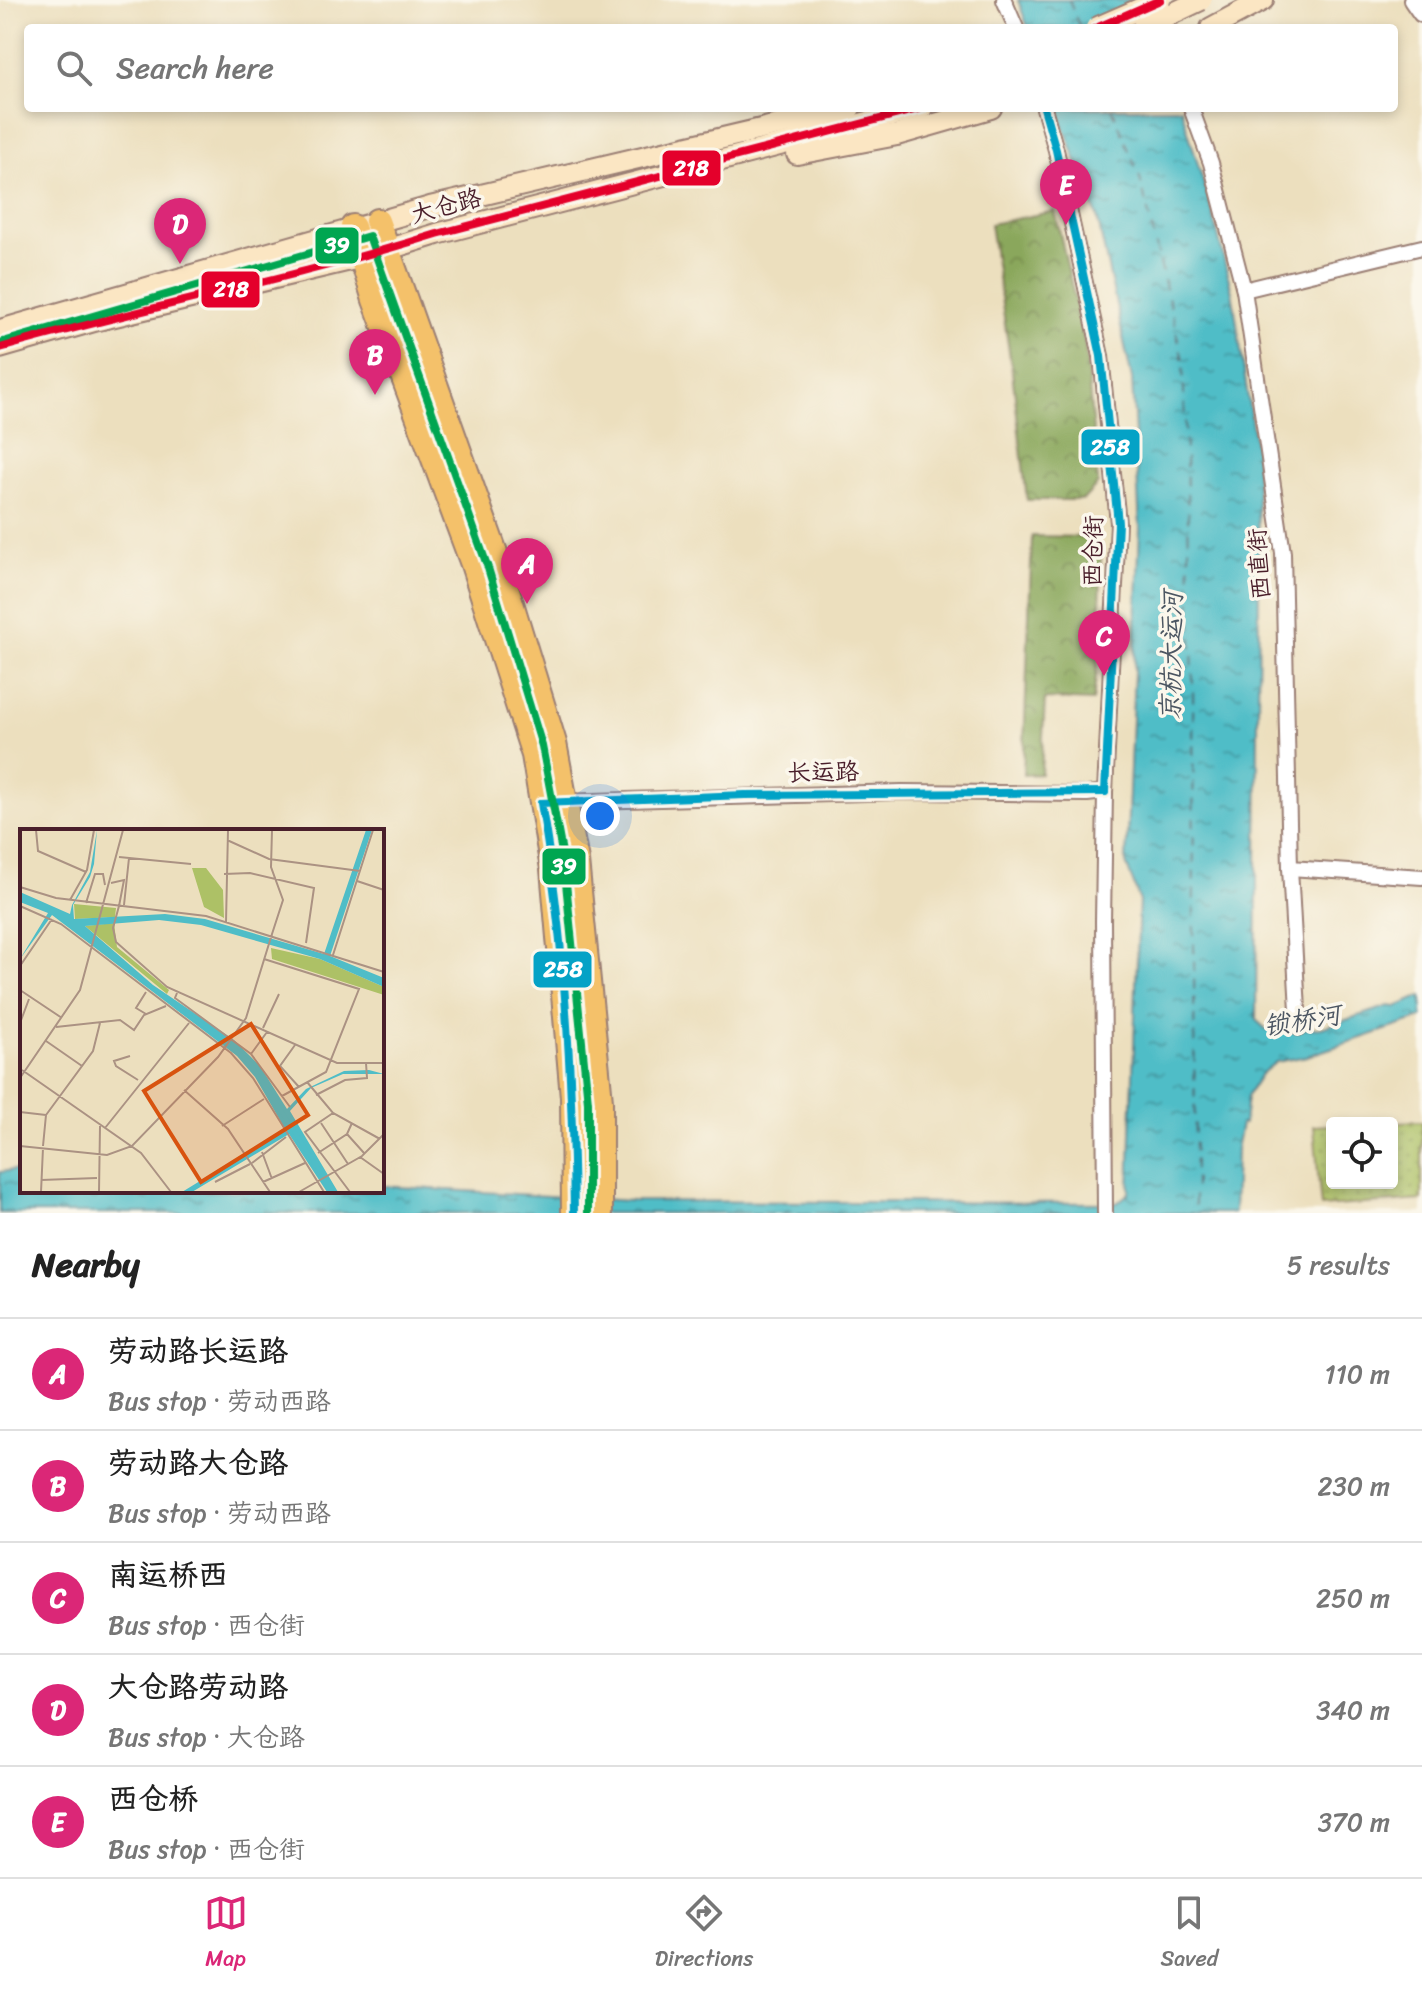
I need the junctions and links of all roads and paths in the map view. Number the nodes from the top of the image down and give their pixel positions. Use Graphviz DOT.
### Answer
graph roads {
  1 [pos="1004,0"];
  2 [pos="1149,0"];
  3 [pos="1160,0"];
  4 [pos="1201,0"];
  5 [pos="1263,0"];
  6 [pos="1413,0"];
  7 [pos="1422,13"];
  8 [pos="1014,24"];
  9 [pos="1105,24"];
  10 [pos="1150,24"];
  11 [pos="1159,24"];
  12 [pos="1218,24"];
  13 [pos="786,112"];
  14 [pos="833,112"];
  15 [pos="906,112"];
  16 [pos="977,112"];
  17 [pos="1045,112"];
  18 [pos="1192,112"];
  19 [pos="621,161"];
  20 [pos="632,185"];
  21 [pos="365,224"];
  22 [pos="1422,247"];
  23 [pos="375,254"];
  24 [pos="1244,290"];
  25 [pos="0,330"];
  26 [pos="0,348"];
  27 [pos="1105,792"];
  28 [pos="565,801"];
  29 [pos="541,803"];
  30 [pos="1290,868"];
  31 [pos="1422,877"];
  32 [pos="1299,1028"];
  33 [pos="574,1213"];
  34 [pos="600,1213"];
  35 [pos="1105,1213"];
  1 -- 8 [label="street"];
  2 -- 11 [label="street"];
  3 -- 9 [label="main road, bridge"];
  4 -- 10 [label="main road, bridge"];
  5 -- 12 [label="main road"];
  6 -- 7 [label="street"];
  13 -- 19 [label="main road"];
  14 -- 19 [label="main road, 大仓路"];
  15 -- 20 [label="main road, 大仓路"];
  16 -- 20 [label="main road"];
  17 -- 27 [label="street, 西仓街"];
  18 -- 24 [label="street, 西直街"];
  19 -- 21 [label="main road, 大仓路"];
  20 -- 23 [label="main road, 大仓路"];
  21 -- 23 [label="main road"];
  21 -- 25 [label="main road, 大仓路"];
  22 -- 24 [label="street"];
  23 -- 26 [label="main road, 大仓路"];
  23 -- 28 [label="main road"];
  23 -- 29 [label="main road"];
  24 -- 30 [label="street, 西直街"];
  27 -- 28 [label="street, 长运路"];
  27 -- 35 [label="street, 西仓街"];
  28 -- 29 [label="street, 长运路"];
  28 -- 34 [label="main road"];
  29 -- 33 [label="main road"];
  30 -- 31 [label="street"];
  30 -- 32 [label="street, 西直街"];
}
